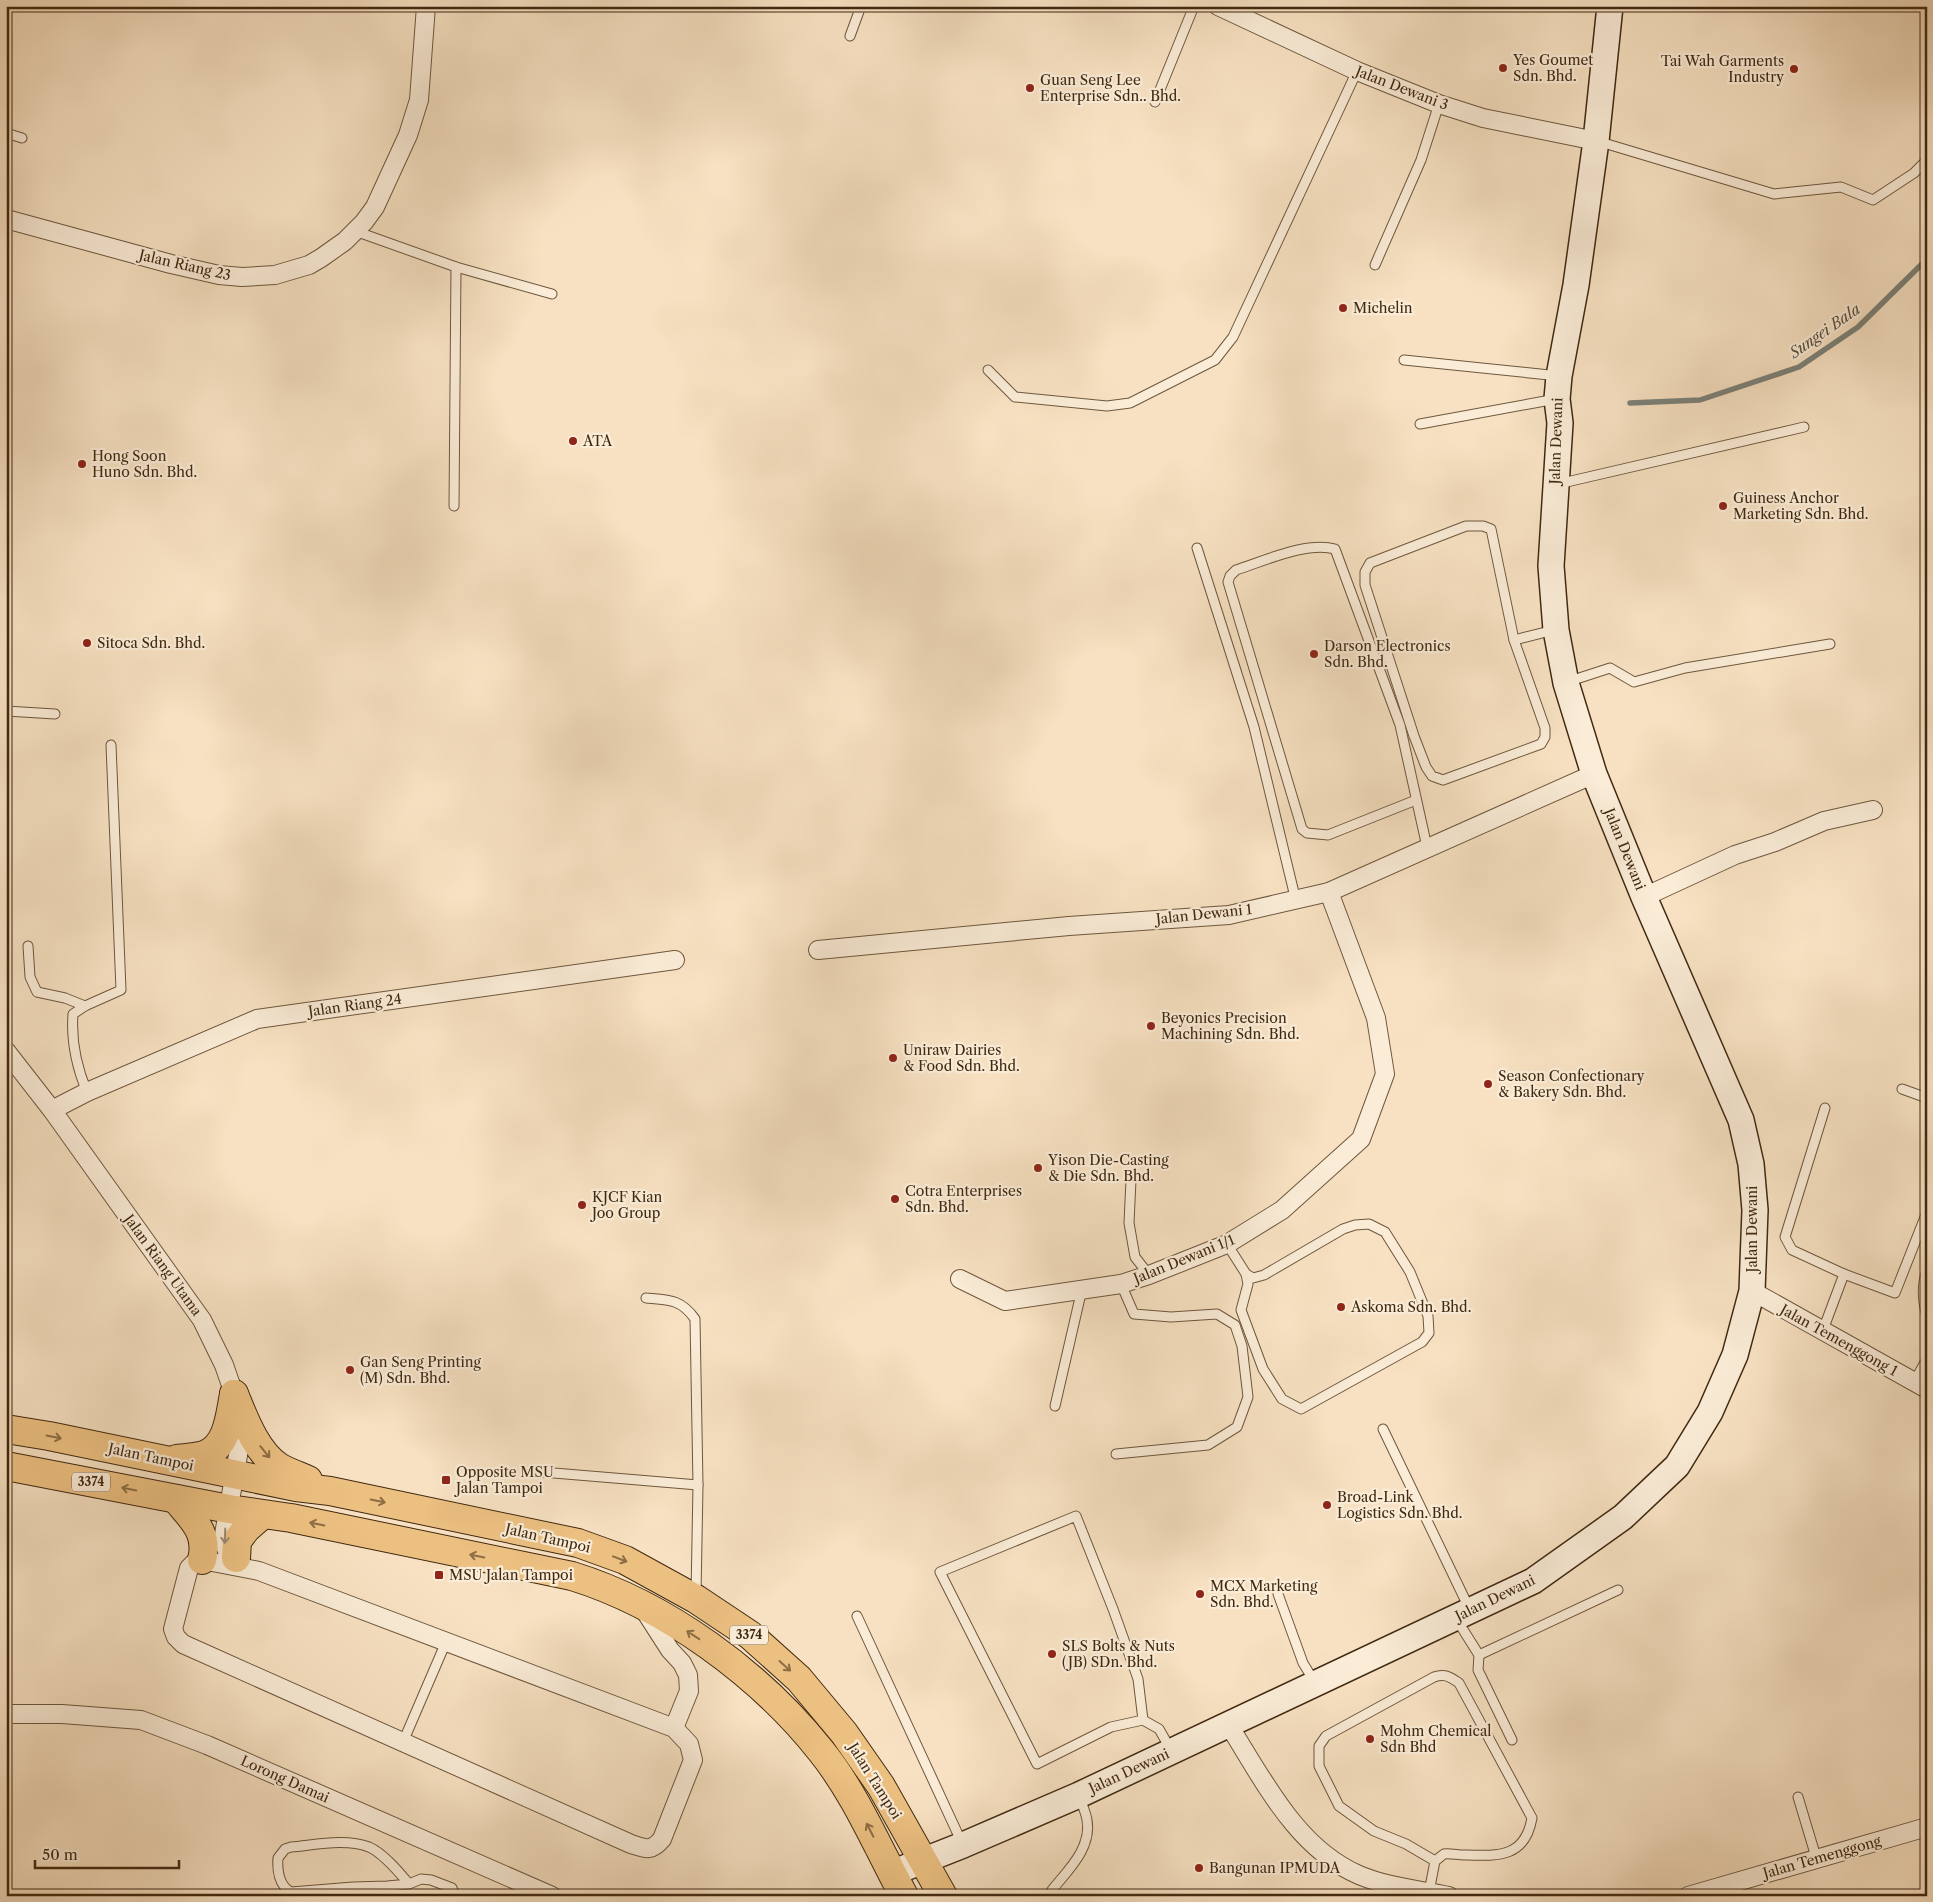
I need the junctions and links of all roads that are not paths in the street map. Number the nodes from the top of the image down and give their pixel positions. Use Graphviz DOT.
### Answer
graph roads {
  1 [pos="426,6"];
  2 [pos="862,6"];
  3 [pos="1194,6"];
  4 [pos="1218,6"];
  5 [pos="1610,6"];
  6 [pos="850,36"];
  7 [pos="1357,71"];
  8 [pos="1155,102"];
  9 [pos="1439,104"];
  10 [pos="6,133"];
  11 [pos="22,138"];
  12 [pos="1596,141"];
  13 [pos="1927,160"];
  14 [pos="6,219"];
  15 [pos="355,231"];
  16 [pos="1375,265"];
  17 [pos="456,267"];
  18 [pos="552,294"];
  19 [pos="1404,360"];
  20 [pos="988,370"];
  21 [pos="1558,387"];
  22 [pos="1420,424"];
  23 [pos="1804,427"];
  24 [pos="1555,484"];
  25 [pos="454,506"];
  26 [pos="1197,548"];
  27 [pos="1556,630"];
  28 [pos="1514,640"];
  29 [pos="1830,644"];
  30 [pos="1566,682"];
  31 [pos="6,711"];
  32 [pos="54,714"];
  33 [pos="111,745"];
  34 [pos="1594,774"];
  35 [pos="1416,800"];
  36 [pos="1873,810"];
  37 [pos="1427,848"];
  38 [pos="1329,892"];
  39 [pos="1644,896"];
  40 [pos="1296,901"];
  41 [pos="28,946"];
  42 [pos="818,950"];
  43 [pos="675,960"];
  44 [pos="85,1006"];
  45 [pos="6,1051"];
  46 [pos="1902,1089"];
  47 [pos="87,1092"];
  48 [pos="1927,1098"];
  49 [pos="1825,1108"];
  50 [pos="52,1110"];
  51 [pos="1130,1180"];
  52 [pos="1927,1212"];
  53 [pos="1227,1244"];
  54 [pos="1927,1272"];
  55 [pos="1246,1274"];
  56 [pos="1844,1274"];
  57 [pos="1150,1275"];
  58 [pos="960,1279"];
  59 [pos="1121,1284"];
  60 [pos="1082,1289"];
  61 [pos="1752,1291"];
  62 [pos="646,1298"];
  63 [pos="1927,1317"];
  64 [pos="1823,1330"];
  65 [pos="1927,1359"];
  66 [pos="1920,1386"];
  67 [pos="234,1394"];
  68 [pos="1055,1406"];
  69 [pos="6,1429"];
  70 [pos="1383,1429"];
  71 [pos="1116,1454"];
  72 [pos="169,1460"];
  73 [pos="6,1466"];
  74 [pos="542,1472"];
  75 [pos="236,1475"];
  76 [pos="698,1485"];
  77 [pos="330,1491"];
  78 [pos="176,1499"];
  79 [pos="228,1510"];
  80 [pos="262,1514"];
  81 [pos="202,1560"];
  82 [pos="247,1564"];
  83 [pos="1618,1590"];
  84 [pos="1278,1594"];
  85 [pos="696,1599"];
  86 [pos="640,1604"];
  87 [pos="1463,1614"];
  88 [pos="857,1616"];
  89 [pos="446,1642"];
  90 [pos="1479,1655"];
  91 [pos="1316,1684"];
  92 [pos="6,1714"];
  93 [pos="1143,1720"];
  94 [pos="1228,1724"];
  95 [pos="674,1728"];
  96 [pos="1512,1740"];
  97 [pos="403,1742"];
  98 [pos="1172,1751"];
  99 [pos="1079,1795"];
  100 [pos="1798,1797"];
  101 [pos="1927,1827"];
  102 [pos="963,1845"];
  103 [pos="1816,1858"];
  104 [pos="923,1860"];
  105 [pos="1435,1861"];
  106 [pos="409,1884"];
  107 [pos="898,1885"];
  108 [pos="1428,1892"];
  109 [pos="455,1894"];
  110 [pos="552,1896"];
  111 [pos="943,1896"];
  112 [pos="1051,1896"];
  113 [pos="1449,1896"];
  114 [pos="1688,1896"];
  1 -- 15 [label="street, Jalan Riang 23"];
  2 -- 6 [label="lane"];
  3 -- 8 [label="lane"];
  4 -- 7 [label="street, Jalan Dewani 3"];
  5 -- 12 [label="street, Jalan Dewani"];
  7 -- 9 [label="street, Jalan Dewani 3"];
  7 -- 20 [label="lane"];
  9 -- 12 [label="street, Jalan Dewani 3"];
  9 -- 16 [label="lane"];
  10 -- 11 [label="lane"];
  12 -- 13 [label="lane"];
  12 -- 21 [label="street, Jalan Dewani"];
  14 -- 15 [label="street, Jalan Riang 23"];
  15 -- 17 [label="lane"];
  17 -- 18 [label="lane"];
  17 -- 25 [label="lane"];
  19 -- 21 [label="lane"];
  21 -- 22 [label="lane"];
  21 -- 24 [label="street, Jalan Dewani"];
  23 -- 24 [label="lane"];
  24 -- 27 [label="street, Jalan Dewani"];
  26 -- 40 [label="lane"];
  27 -- 28 [label="lane"];
  27 -- 30 [label="street, Jalan Dewani"];
  28 -- 28 [label="lane"];
  29 -- 30 [label="lane"];
  30 -- 34 [label="street, Jalan Dewani"];
  31 -- 32 [label="lane"];
  33 -- 44 [label="lane"];
  34 -- 37 [label="street, Jalan Dewani 1"];
  34 -- 39 [label="street, Jalan Dewani"];
  35 -- 35 [label="lane"];
  35 -- 37 [label="lane"];
  36 -- 39 [label="street"];
  37 -- 38 [label="street, Jalan Dewani 1"];
  38 -- 40 [label="street, Jalan Dewani 1"];
  38 -- 53 [label="street, Jalan Dewani 1/1"];
  39 -- 61 [label="street, Jalan Dewani"];
  40 -- 42 [label="street, Jalan Dewani 1"];
  41 -- 44 [label="lane"];
  43 -- 47 [label="street, Jalan Riang 24"];
  44 -- 47 [label="lane"];
  45 -- 50 [label="street, Jalan Riang Utama"];
  46 -- 48 [label="lane"];
  47 -- 50 [label="street, Jalan Riang 24"];
  49 -- 56 [label="lane"];
  50 -- 67 [label="street, Jalan Riang Utama"];
  51 -- 57 [label="lane"];
  52 -- 56 [label="lane"];
  53 -- 55 [label="lane"];
  53 -- 57 [label="street, Jalan Dewani 1/1"];
  54 -- 63 [label="lane"];
  55 -- 55 [label="lane"];
  56 -- 64 [label="lane"];
  57 -- 59 [label="street, Jalan Dewani 1/1"];
  58 -- 60 [label="street, Jalan Dewani 1/1"];
  59 -- 60 [label="street, Jalan Dewani 1/1"];
  59 -- 71 [label="lane"];
  60 -- 68 [label="lane"];
  61 -- 64 [label="street, Jalan Temenggong 1"];
  61 -- 87 [label="street, Jalan Dewani"];
  62 -- 76 [label="lane"];
  64 -- 66 [label="street, Jalan Temenggong 1"];
  65 -- 66 [label="lane"];
  67 -- 72 [label="main road"];
  67 -- 75 [label="street, Jalan Riang Utama"];
  67 -- 77 [label="main road, one-way"];
  69 -- 72 [label="main road, Jalan Tampoi / 3374, one-way"];
  70 -- 87 [label="lane"];
  72 -- 75 [label="main road, Jalan Tampoi / 3374"];
  78 -- 73 [label="main road, Jalan Tampoi / 3374, one-way"];
  74 -- 76 [label="lane"];
  75 -- 77 [label="main road, Jalan Tampoi / 3374"];
  75 -- 79 [label="street, Jalan Riang Utama"];
  76 -- 85 [label="lane"];
  77 -- 85 [label="main road, Jalan Tampoi / 3374, one-way"];
  78 -- 79 [label="main road, Jalan Tampoi / 3374"];
  78 -- 81 [label="main road"];
  79 -- 80 [label="main road, Jalan Tampoi / 3374"];
  79 -- 82 [label="street, Jalan Riang Utama, one-way"];
  80 -- 82 [label="main road"];
  86 -- 80 [label="main road, Jalan Tampoi / 3374, one-way"];
  81 -- 82 [label="street"];
  81 -- 97 [label="street"];
  82 -- 89 [label="street"];
  83 -- 90 [label="lane"];
  84 -- 91 [label="lane"];
  85 -- 104 [label="main road, Jalan Tampoi / 3374, one-way"];
  86 -- 95 [label="street"];
  107 -- 86 [label="main road, Jalan Tampoi / 3374, one-way"];
  87 -- 90 [label="lane"];
  87 -- 91 [label="street, Jalan Dewani"];
  88 -- 102 [label="lane"];
  89 -- 95 [label="street"];
  89 -- 97 [label="lane"];
  90 -- 96 [label="lane"];
  91 -- 94 [label="street, Jalan Dewani"];
  92 -- 110 [label="street, Lorong Damai"];
  93 -- 93 [label="lane"];
  93 -- 98 [label="lane"];
  94 -- 98 [label="street, Jalan Dewani"];
  94 -- 108 [label="street"];
  95 -- 97 [label="street"];
  98 -- 99 [label="street, Jalan Dewani"];
  99 -- 102 [label="street, Jalan Dewani"];
  99 -- 112 [label="lane"];
  100 -- 103 [label="lane"];
  101 -- 103 [label="street, Jalan Temenggong"];
  102 -- 104 [label="street, Jalan Dewani"];
  103 -- 114 [label="street, Jalan Temenggong"];
  104 -- 107 [label="street, Jalan Dewani"];
  104 -- 111 [label="main road, Jalan Tampoi / 3374"];
  105 -- 105 [label="lane"];
  105 -- 108 [label="lane"];
  106 -- 106 [label="lane"];
  106 -- 109 [label="lane"];
  108 -- 113 [label="street"];
}
